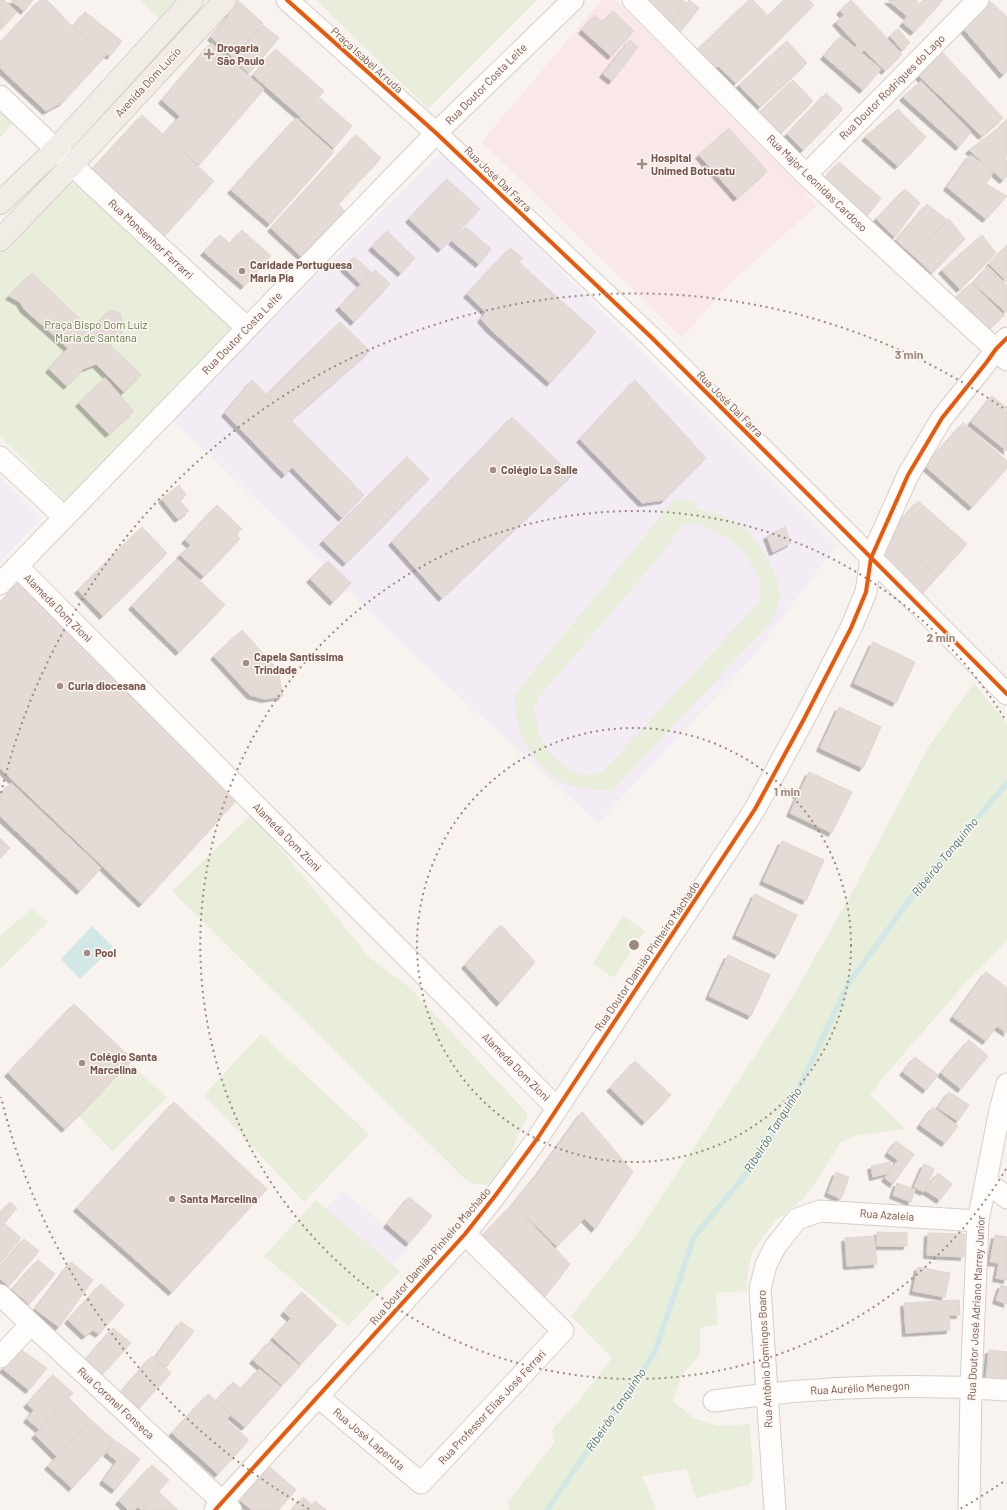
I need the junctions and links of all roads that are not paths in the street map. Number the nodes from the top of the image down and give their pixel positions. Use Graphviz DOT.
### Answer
graph roads {
  1 [pos="192,0"];
  2 [pos="224,0"];
  3 [pos="287,0"];
  4 [pos="573,0"];
  5 [pos="633,0"];
  6 [pos="978,0"];
  7 [pos="0,96"];
  8 [pos="436,132"];
  9 [pos="56,149"];
  10 [pos="72,164"];
  11 [pos="806,175"];
  12 [pos="0,203"];
  13 [pos="0,240"];
  14 [pos="247,328"];
  15 [pos="1003,349"];
  16 [pos="0,457"];
  17 [pos="64,517"];
  18 [pos="871,558"];
  19 [pos="17,566"];
  20 [pos="0,584"];
  21 [pos="1007,694"];
  22 [pos="1007,1084"];
  23 [pos="557,1108"];
  24 [pos="987,1182"];
  25 [pos="1007,1198"];
  26 [pos="797,1219"];
  27 [pos="978,1221"];
  28 [pos="465,1234"];
  29 [pos="0,1295"];
  30 [pos="31,1324"];
  31 [pos="0,1357"];
  32 [pos="971,1387"];
  33 [pos="1007,1390"];
  34 [pos="767,1394"];
  35 [pos="317,1396"];
  36 [pos="714,1401"];
  37 [pos="422,1483"];
  38 [pos="223,1507"];
  39 [pos="775,1510"];
  40 [pos="969,1510"];
  1 -- 9 [label="main road, Avenida Dom Lucio"];
  2 -- 10 [label="main road, Avenida Dom Lucio"];
  3 -- 8 [label="street, Praça Isabel Arruda"];
  4 -- 8 [label="street, Rua Doutor Costa Leite"];
  5 -- 11 [label="street, Rua Major Leonidas Cardoso"];
  6 -- 11 [label="street, Rua Doutor Rodrigues do Lago"];
  7 -- 9 [label="street"];
  8 -- 14 [label="street, Rua Doutor Costa Leite"];
  8 -- 18 [label="street, Rua José Dal Farra"];
  9 -- 10 [label="street, Rua Monsenhor Ferrarri"];
  9 -- 12 [label="main road, Avenida Dom Lucio"];
  10 -- 13 [label="main road, Avenida Dom Lucio"];
  10 -- 14 [label="street, Rua Monsenhor Ferrarri"];
  11 -- 15 [label="street, Rua Major Leonidas Cardoso"];
  14 -- 17 [label="street, Rua Doutor Costa Leite"];
  15 -- 18 [label="street, Rua Doutor Damião Pinheiro Machado"];
  16 -- 17 [label="street"];
  17 -- 19 [label="street, Rua Doutor Costa Leite"];
  18 -- 21 [label="street, Rua José Dal Farra"];
  18 -- 23 [label="street, Rua Doutor Damião Pinheiro Machado"];
  19 -- 20 [label="street, Rua Doutor Costa Leite"];
  19 -- 23 [label="street, Alameda Dom Zioni"];
  22 -- 24 [label="street, Rua Doutor José Adriano Marrey Junior"];
  23 -- 28 [label="street, Rua Doutor Damião Pinheiro Machado"];
  24 -- 25 [label="street"];
  24 -- 27 [label="street, Rua Doutor José Adriano Marrey Junior"];
  26 -- 27 [label="street, Rua Azaleia"];
  26 -- 34 [label="street, Rua Antônio Domingos Boaro"];
  27 -- 32 [label="street, Rua Doutor José Adriano Marrey Junior"];
  28 -- 35 [label="street, Rua Doutor Damião Pinheiro Machado"];
  28 -- 37 [label="street, Rua Professor Elias José Ferrari"];
  29 -- 30 [label="street, Rua Coronel Fonseca"];
  30 -- 31 [label="street"];
  30 -- 38 [label="street, Rua Coronel Fonseca"];
  32 -- 33 [label="street, Rua Aurélio Menegon"];
  32 -- 34 [label="street, Rua Aurélio Menegon"];
  32 -- 40 [label="street, Rua Doutor José Adriano Marrey Junior"];
  34 -- 36 [label="street, Rua Aurélio Menegon"];
  34 -- 39 [label="street, Rua Antônio Domingos Boaro"];
  35 -- 37 [label="street, Rua José Laperuta"];
  35 -- 38 [label="street, Rua Doutor Damião Pinheiro Machado"];
}
